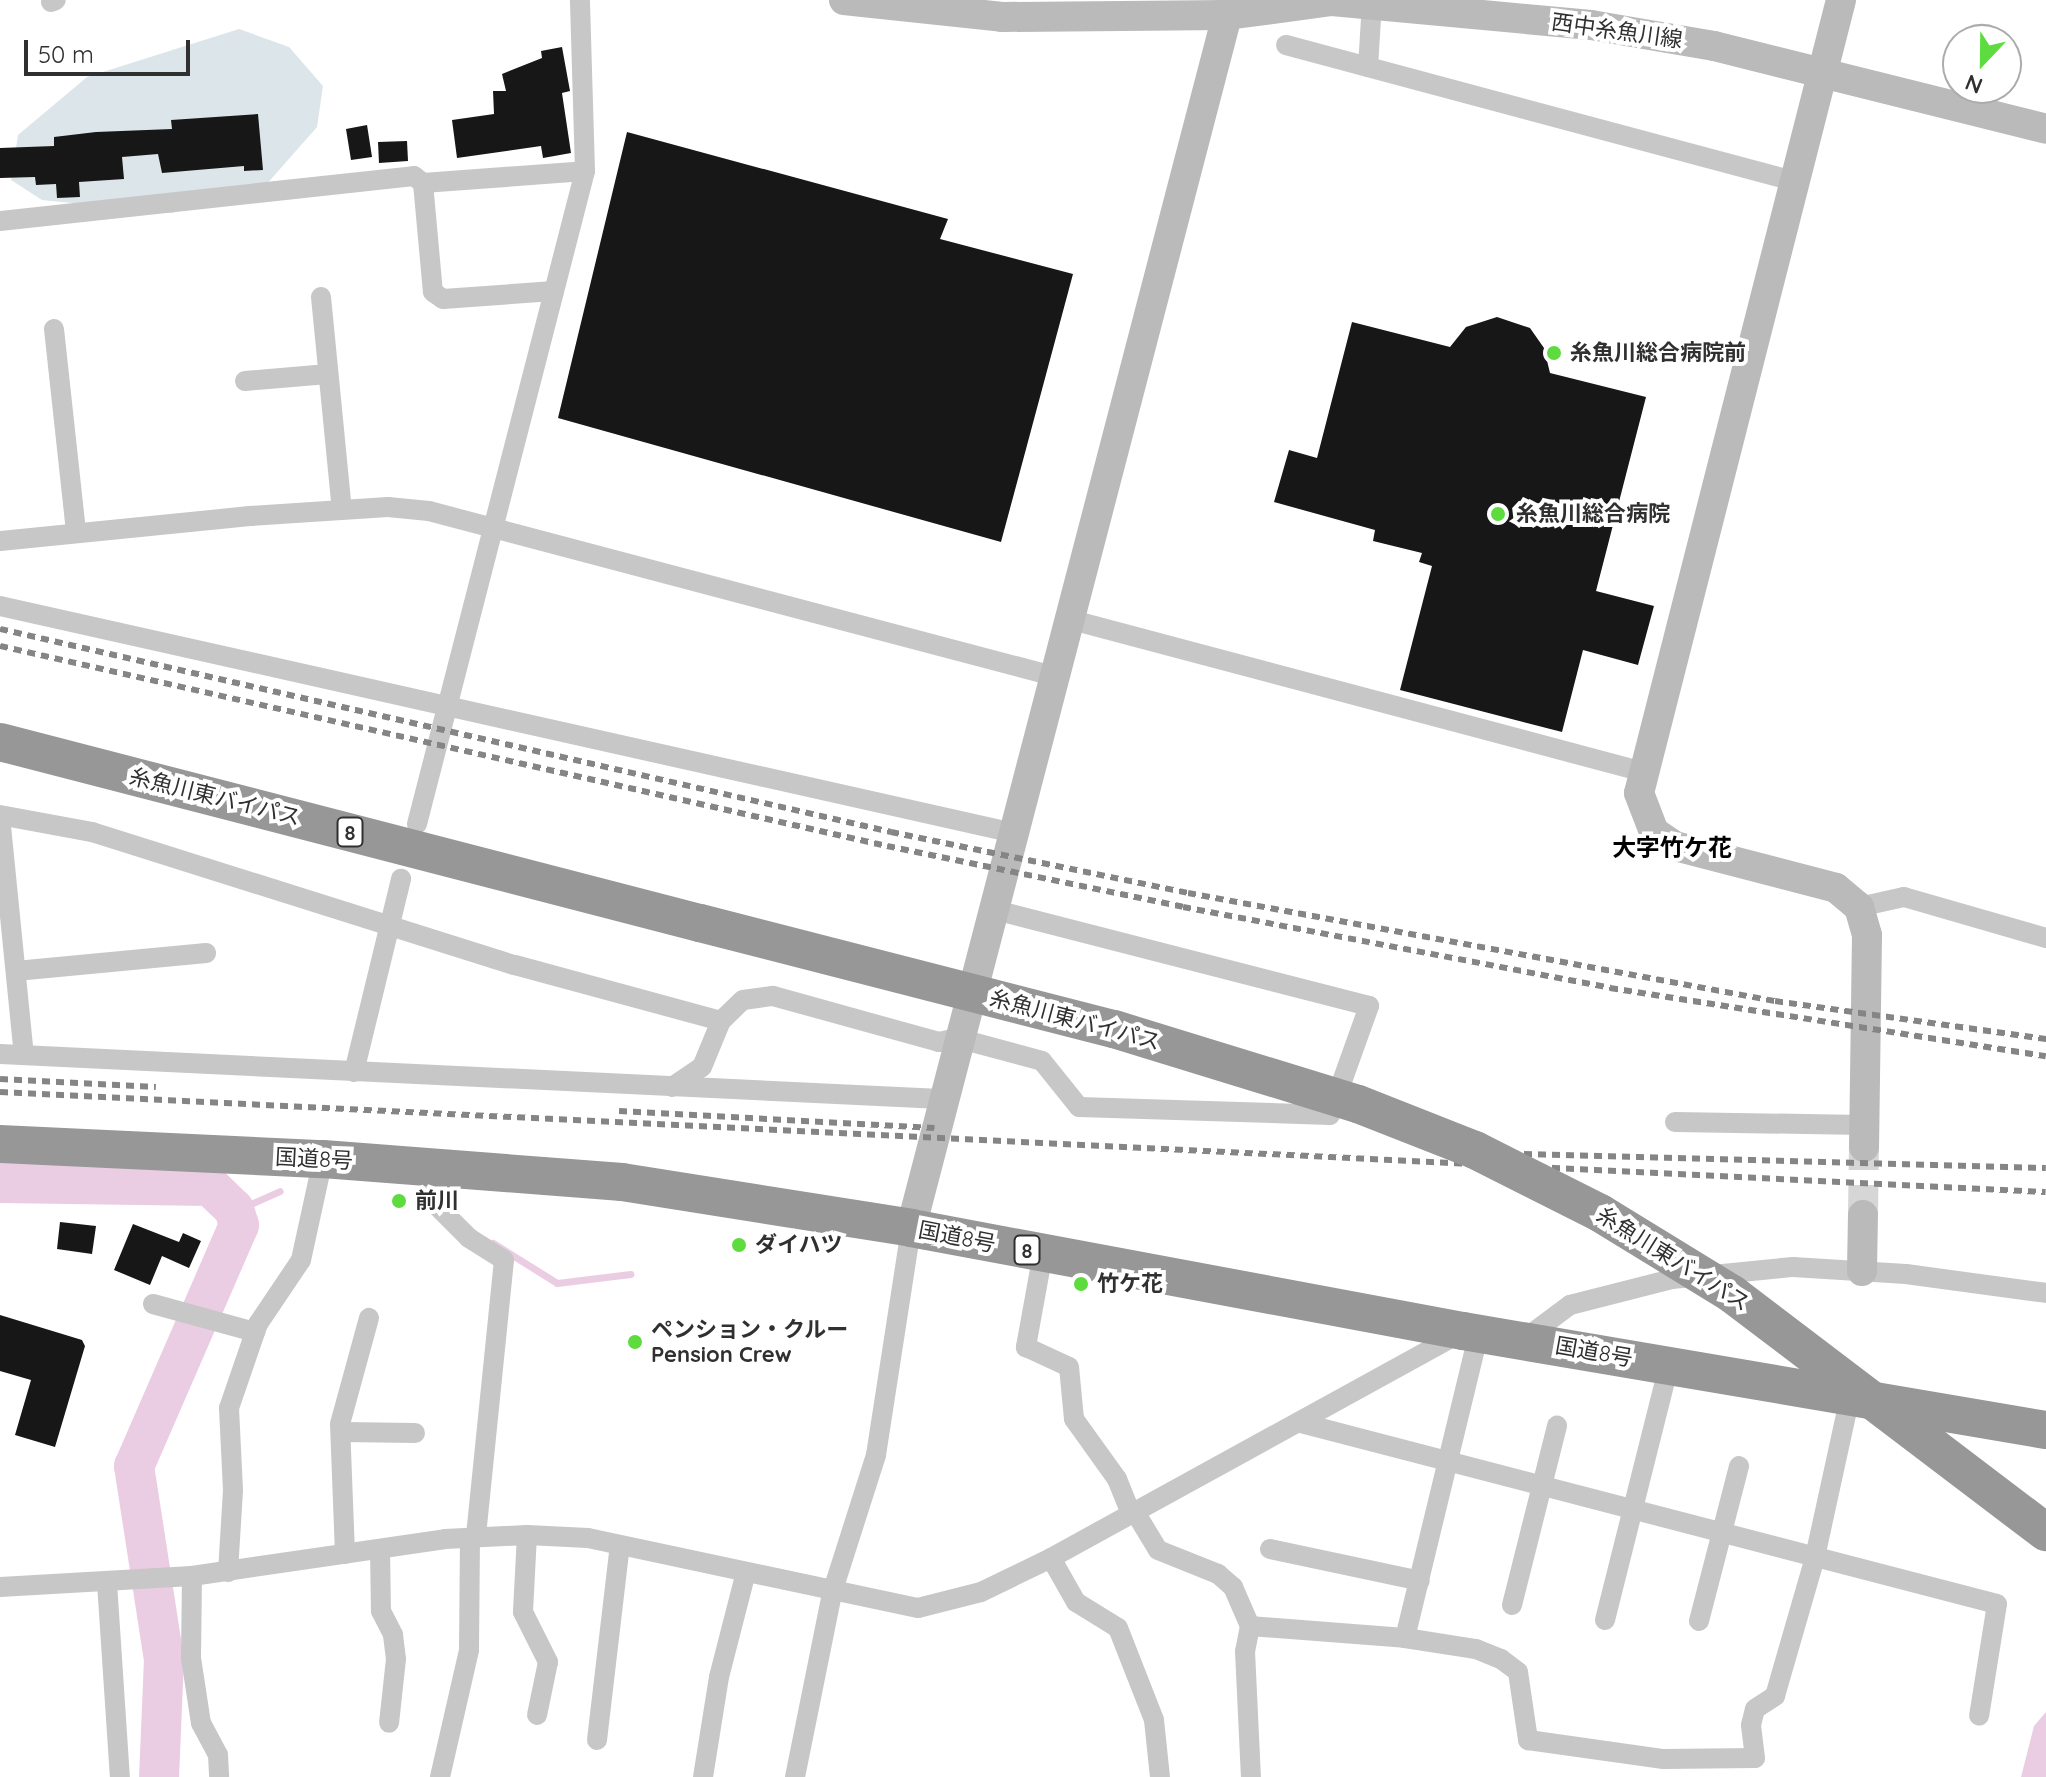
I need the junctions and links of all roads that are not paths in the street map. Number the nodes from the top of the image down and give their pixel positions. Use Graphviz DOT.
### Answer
graph roads {
  1 [pos="580,0"];
  2 [pos="1841,0"];
  3 [pos="856,1"];
  4 [pos="1372,2"];
  5 [pos="1229,7"];
  6 [pos="1286,45"];
  7 [pos="1368,67"];
  8 [pos="1823,72"];
  9 [pos="2046,129"];
  10 [pos="585,171"];
  11 [pos="1794,181"];
  12 [pos="423,183"];
  13 [pos="0,221"];
  14 [pos="554,291"];
  15 [pos="321,297"];
  16 [pos="54,329"];
  17 [pos="328,374"];
  18 [pos="245,381"];
  19 [pos="342,510"];
  20 [pos="493,531"];
  21 [pos="76,533"];
  22 [pos="0,541"];
  23 [pos="0,606"];
  24 [pos="1072,620"];
  25 [pos="1057,677"];
  26 [pos="447,708"];
  27 [pos="0,742"];
  28 [pos="1640,771"];
  29 [pos="0,815"];
  30 [pos="417,824"];
  31 [pos="1014,833"];
  32 [pos="401,879"];
  33 [pos="1859,907"];
  34 [pos="991,909"];
  35 [pos="5,917"];
  36 [pos="390,922"];
  37 [pos="2046,938"];
  38 [pos="206,953"];
  39 [pos="16,971"];
  40 [pos="721,1021"];
  41 [pos="957,1038"];
  42 [pos="0,1054"];
  43 [pos="24,1055"];
  44 [pos="354,1072"];
  45 [pos="672,1087"];
  46 [pos="941,1099"];
  47 [pos="1675,1122"];
  48 [pos="1864,1136"];
  49 [pos="0,1144"];
  50 [pos="323,1159"];
  51 [pos="433,1166"];
  52 [pos="1863,1215"];
  53 [pos="911,1228"];
  54 [pos="1043,1253"];
  55 [pos="1862,1271"];
  56 [pos="2046,1293"];
  57 [pos="153,1304"];
  58 [pos="369,1318"];
  59 [pos="255,1332"];
  60 [pos="1471,1332"];
  61 [pos="1523,1340"];
  62 [pos="1669,1365"];
  63 [pos="1850,1396"];
  64 [pos="1301,1423"];
  65 [pos="1557,1426"];
  66 [pos="2046,1430"];
  67 [pos="344,1432"];
  68 [pos="415,1433"];
  69 [pos="1449,1463"];
  70 [pos="1739,1466"];
  71 [pos="1541,1486"];
  72 [pos="1633,1511"];
  73 [pos="1133,1513"];
  74 [pos="2046,1532"];
  75 [pos="1722,1534"];
  76 [pos="527,1535"];
  77 [pos="473,1538"];
  78 [pos="620,1545"];
  79 [pos="380,1549"];
  80 [pos="1270,1549"];
  81 [pos="345,1554"];
  82 [pos="1815,1557"];
  83 [pos="1051,1558"];
  84 [pos="228,1572"];
  85 [pos="746,1572"];
  86 [pos="184,1577"];
  87 [pos="1420,1581"];
  88 [pos="115,1582"];
  89 [pos="0,1587"];
  90 [pos="832,1593"];
  91 [pos="1512,1605"];
  92 [pos="1605,1620"];
  93 [pos="1699,1621"];
  94 [pos="1250,1626"];
  95 [pos="1405,1638"];
  96 [pos="537,1715"];
  97 [pos="1979,1716"];
  98 [pos="389,1723"];
  99 [pos="597,1740"];
  100 [pos="120,1777"];
  101 [pos="219,1777"];
  102 [pos="440,1777"];
  103 [pos="703,1777"];
  104 [pos="795,1777"];
  105 [pos="1160,1777"];
  106 [pos="1251,1777"];
  1 -- 10 [label="street"];
  2 -- 8 [label="street"];
  3 -- 5 [label="street, 西中糸魚川線"];
  4 -- 5 [label="street, 西中糸魚川線"];
  4 -- 7 [label="street"];
  4 -- 8 [label="street, 西中糸魚川線"];
  5 -- 24 [label="street"];
  6 -- 7 [label="street"];
  7 -- 11 [label="street"];
  8 -- 9 [label="street, 西中糸魚川線"];
  8 -- 11 [label="street"];
  10 -- 12 [label="street"];
  10 -- 14 [label="street"];
  11 -- 28 [label="street"];
  12 -- 13 [label="street"];
  12 -- 14 [label="street"];
  14 -- 20 [label="street"];
  15 -- 17 [label="street"];
  16 -- 21 [label="street"];
  17 -- 18 [label="street"];
  17 -- 19 [label="street"];
  19 -- 20 [label="street"];
  19 -- 21 [label="street"];
  20 -- 25 [label="street"];
  20 -- 26 [label="street"];
  21 -- 22 [label="street"];
  23 -- 26 [label="street"];
  24 -- 25 [label="street"];
  24 -- 28 [label="street"];
  25 -- 31 [label="street"];
  26 -- 30 [label="street"];
  26 -- 31 [label="street"];
  27 -- 74 [label="highway, 糸魚川東バイパス / 8, bridge"];
  28 -- 33 [label="street"];
  29 -- 35 [label="street"];
  29 -- 36 [label="street"];
  31 -- 34 [label="street"];
  32 -- 36 [label="street"];
  33 -- 37 [label="street"];
  33 -- 48 [label="street"];
  34 -- 41 [label="street"];
  34 -- 41 [label="street"];
  35 -- 39 [label="street"];
  36 -- 40 [label="street"];
  36 -- 44 [label="street"];
  38 -- 39 [label="street"];
  39 -- 43 [label="street"];
  40 -- 41 [label="street"];
  40 -- 45 [label="street"];
  41 -- 46 [label="street"];
  42 -- 43 [label="street"];
  43 -- 44 [label="street"];
  44 -- 45 [label="street"];
  45 -- 46 [label="street"];
  46 -- 53 [label="street"];
  47 -- 48 [label="street"];
  49 -- 50 [label="highway, 国道8号 / 8"];
  50 -- 51 [label="highway, 国道8号 / 8"];
  50 -- 59 [label="street"];
  51 -- 53 [label="highway, 国道8号 / 8"];
  51 -- 77 [label="street"];
  52 -- 55 [label="street"];
  53 -- 54 [label="highway, 国道8号 / 8"];
  53 -- 90 [label="street"];
  54 -- 60 [label="highway, 国道8号 / 8"];
  54 -- 73 [label="street"];
  55 -- 56 [label="street"];
  55 -- 61 [label="street"];
  57 -- 59 [label="street"];
  58 -- 67 [label="street"];
  59 -- 84 [label="street"];
  60 -- 61 [label="highway, 国道8号 / 8"];
  60 -- 64 [label="street"];
  60 -- 69 [label="street"];
  61 -- 62 [label="highway, 国道8号 / 8"];
  62 -- 63 [label="highway, 国道8号 / 8"];
  62 -- 72 [label="street"];
  63 -- 66 [label="highway, 国道8号 / 8"];
  63 -- 82 [label="street"];
  64 -- 69 [label="street"];
  64 -- 73 [label="street"];
  65 -- 71 [label="street"];
  67 -- 68 [label="street"];
  67 -- 81 [label="street"];
  69 -- 71 [label="street"];
  69 -- 87 [label="street"];
  70 -- 75 [label="street"];
  71 -- 72 [label="street"];
  71 -- 91 [label="street"];
  72 -- 75 [label="street"];
  72 -- 92 [label="street"];
  73 -- 83 [label="street"];
  73 -- 94 [label="street"];
  75 -- 82 [label="street"];
  75 -- 93 [label="street"];
  76 -- 77 [label="street"];
  76 -- 78 [label="street"];
  76 -- 96 [label="street"];
  77 -- 79 [label="street"];
  77 -- 102 [label="street"];
  78 -- 85 [label="street"];
  78 -- 99 [label="street"];
  79 -- 81 [label="street"];
  79 -- 98 [label="street"];
  80 -- 87 [label="street"];
  81 -- 84 [label="street"];
  82 -- 95 [label="street"];
  82 -- 97 [label="street"];
  83 -- 90 [label="street"];
  83 -- 105 [label="street"];
  84 -- 86 [label="street"];
  85 -- 90 [label="street"];
  85 -- 103 [label="street"];
  86 -- 88 [label="street"];
  86 -- 101 [label="street"];
  87 -- 95 [label="street"];
  88 -- 89 [label="street"];
  88 -- 100 [label="street"];
  90 -- 104 [label="street"];
  94 -- 95 [label="street"];
  94 -- 106 [label="street"];
}
